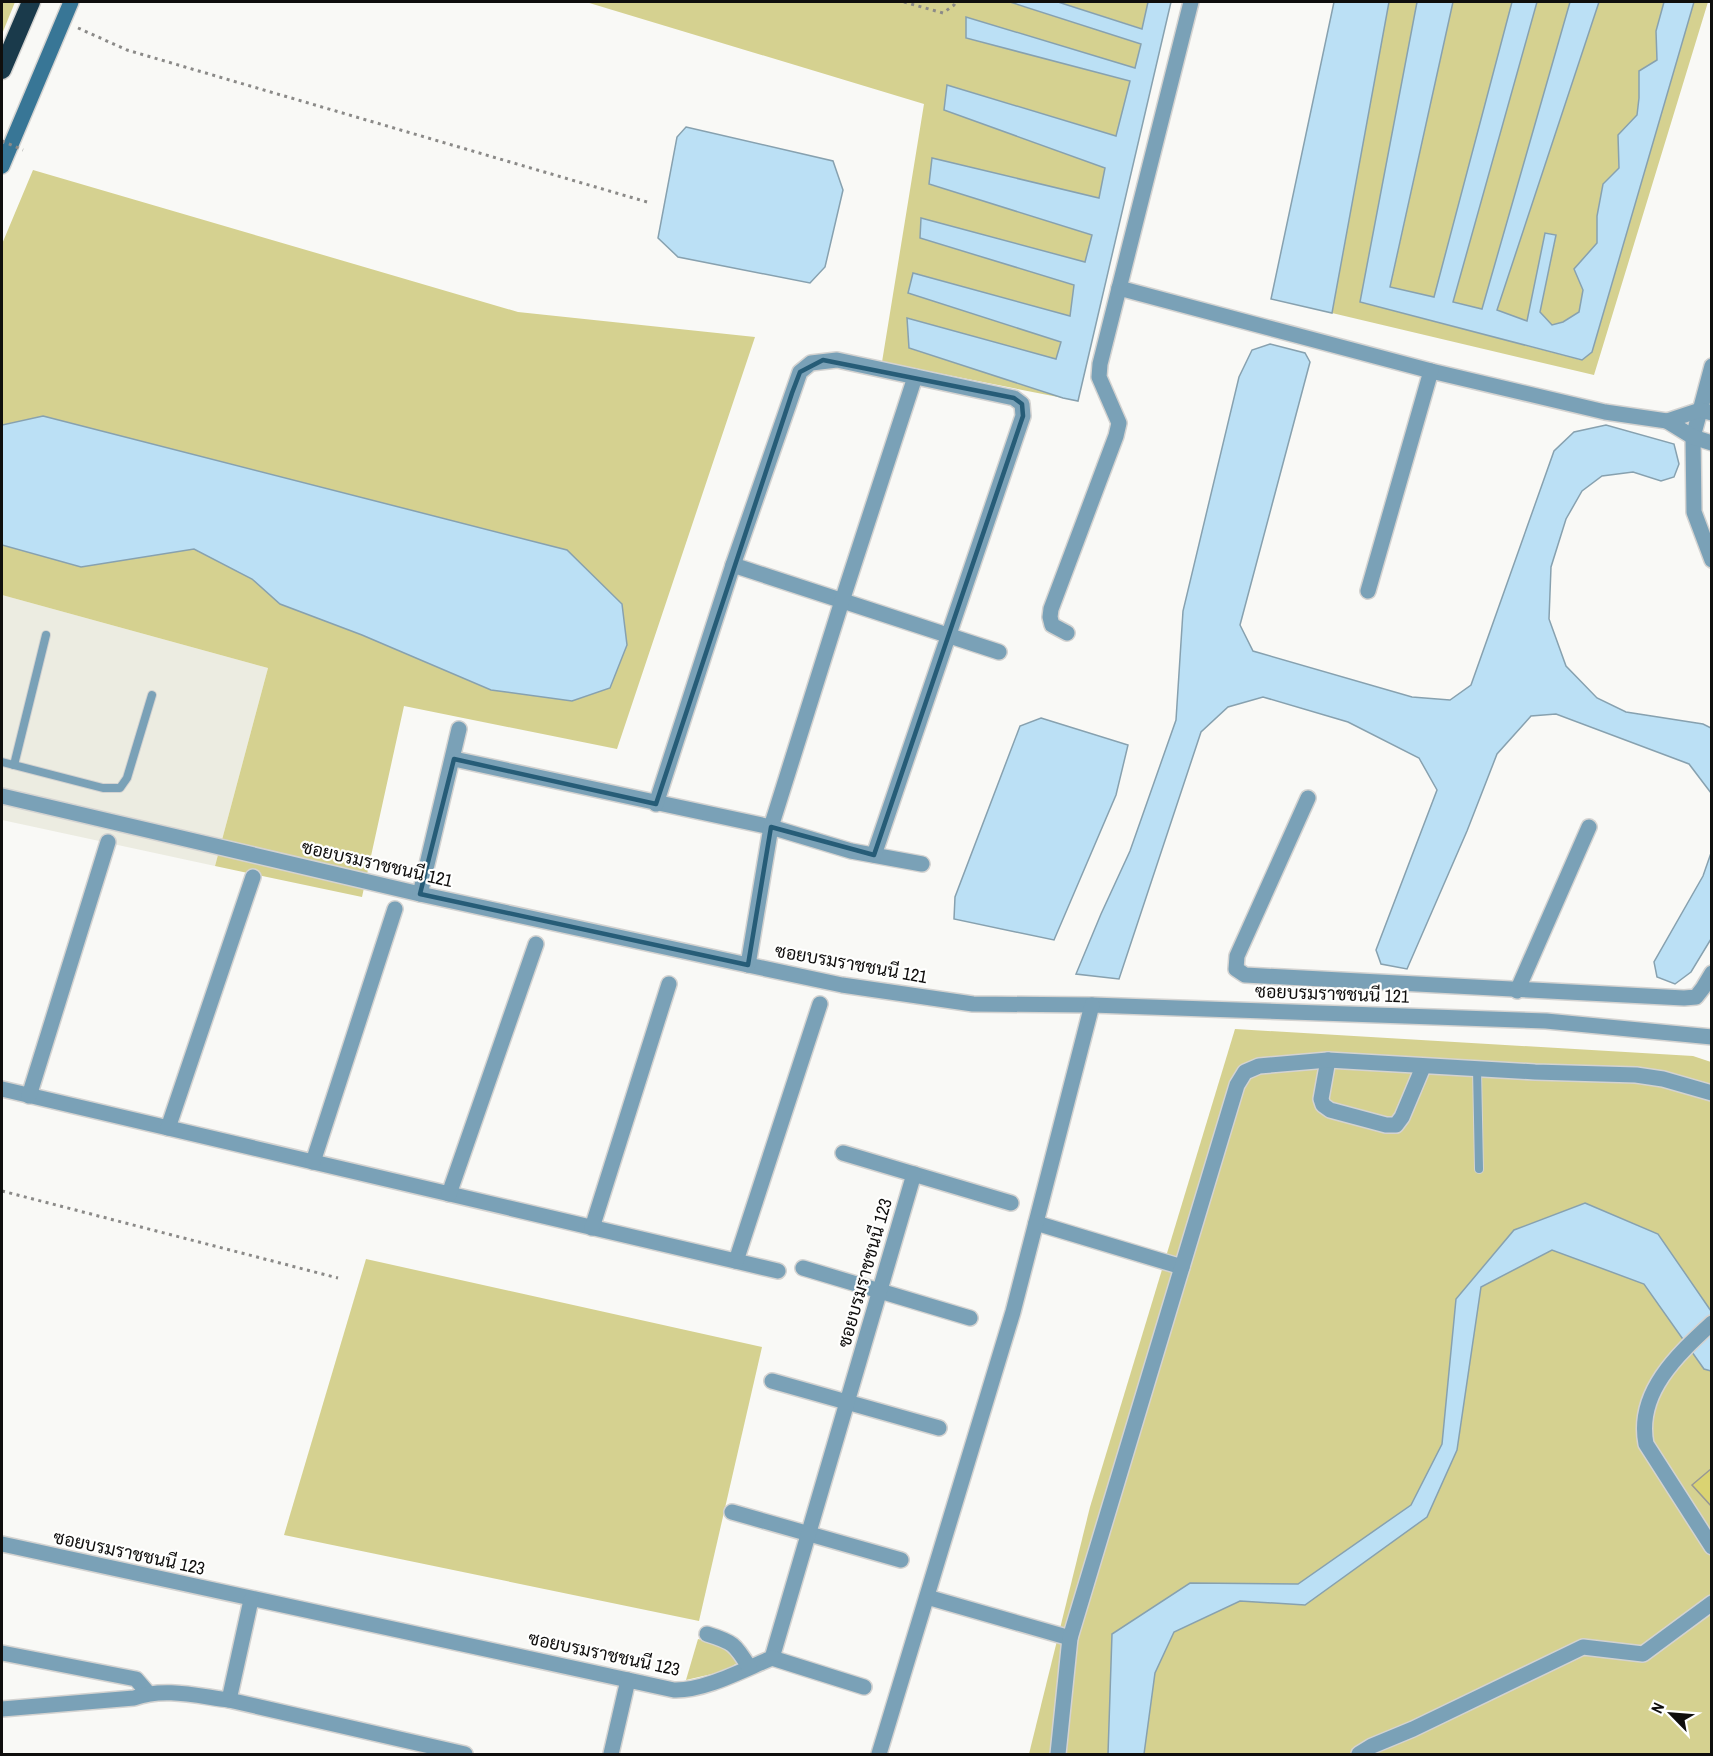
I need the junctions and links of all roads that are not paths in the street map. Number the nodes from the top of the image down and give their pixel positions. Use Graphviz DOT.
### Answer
graph roads {
  1 [pos="31,2"];
  2 [pos="70,2"];
  3 [pos="1191,2"];
  4 [pos="2,70"];
  5 [pos="2,166"];
  6 [pos="1119,288"];
  7 [pos="1712,366"];
  8 [pos="1431,371"];
  9 [pos="915,377"];
  10 [pos="1706,411"];
  11 [pos="1667,421"];
  12 [pos="1693,437"];
  13 [pos="1712,442"];
  14 [pos="1712,560"];
  15 [pos="733,565"];
  16 [pos="1368,591"];
  17 [pos="842,602"];
  18 [pos="1066,633"];
  19 [pos="948,634"];
  20 [pos="46,635"];
  21 [pos="999,652"];
  22 [pos="152,695"];
  23 [pos="459,729"];
  24 [pos="454,759"];
  25 [pos="2,762"];
  26 [pos="14,765"];
  27 [pos="2,796"];
  28 [pos="1308,798"];
  29 [pos="656,804"];
  30 [pos="771,827"];
  31 [pos="1589,827"];
  32 [pos="108,842"];
  33 [pos="874,855"];
  34 [pos="922,864"];
  35 [pos="253,877"];
  36 [pos="420,894"];
  37 [pos="395,909"];
  38 [pos="536,944"];
  39 [pos="748,965"];
  40 [pos="1712,974"];
  41 [pos="669,984"];
  42 [pos="1517,991"];
  43 [pos="820,1004"];
  44 [pos="1092,1005"];
  45 [pos="1712,1037"];
  46 [pos="1328,1060"];
  47 [pos="1423,1067"];
  48 [pos="1477,1069"];
  49 [pos="2,1089"];
  50 [pos="1712,1093"];
  51 [pos="30,1096"];
  52 [pos="168,1128"];
  53 [pos="843,1152"];
  54 [pos="313,1162"];
  55 [pos="1479,1169"];
  56 [pos="914,1174"];
  57 [pos="449,1194"];
  58 [pos="1011,1203"];
  59 [pos="1036,1223"];
  60 [pos="592,1228"];
  61 [pos="736,1261"];
  62 [pos="1182,1267"];
  63 [pos="803,1268"];
  64 [pos="778,1271"];
  65 [pos="880,1293"];
  66 [pos="970,1318"];
  67 [pos="1712,1323"];
  68 [pos="772,1381"];
  69 [pos="848,1402"];
  70 [pos="939,1428"];
  71 [pos="732,1512"];
  72 [pos="807,1534"];
  73 [pos="2,1545"];
  74 [pos="1712,1547"];
  75 [pos="901,1560"];
  76 [pos="927,1597"];
  77 [pos="251,1600"];
  78 [pos="1712,1603"];
  79 [pos="707,1634"];
  80 [pos="1070,1638"];
  81 [pos="2,1653"];
  82 [pos="772,1658"];
  83 [pos="749,1667"];
  84 [pos="628,1680"];
  85 [pos="864,1687"];
  86 [pos="148,1693"];
  87 [pos="229,1700"];
  88 [pos="2,1709"];
  89 [pos="465,1755"];
  90 [pos="610,1755"];
  91 [pos="879,1755"];
  92 [pos="1058,1755"];
  93 [pos="1359,1755"];
  1 -- 4 [label="highway"];
  2 -- 5 [label="main road"];
  3 -- 6 [label="street"];
  6 -- 8 [label="street"];
  6 -- 18 [label="street"];
  7 -- 10 [label="street"];
  8 -- 11 [label="street"];
  8 -- 16 [label="street"];
  9 -- 15 [label="street"];
  9 -- 17 [label="street"];
  9 -- 19 [label="street"];
  10 -- 11 [label="street"];
  10 -- 12 [label="street"];
  11 -- 12 [label="street"];
  12 -- 13 [label="street"];
  12 -- 14 [label="street"];
  15 -- 17 [label="street"];
  15 -- 29 [label="street"];
  17 -- 19 [label="street"];
  17 -- 30 [label="street"];
  19 -- 21 [label="street"];
  19 -- 33 [label="street"];
  20 -- 26 [label="lane"];
  22 -- 26 [label="lane"];
  23 -- 24 [label="street"];
  24 -- 29 [label="street"];
  24 -- 36 [label="street"];
  25 -- 26 [label="lane"];
  27 -- 36 [label="street, ซอยบรมราชชนนี 121"];
  28 -- 42 [label="street"];
  29 -- 30 [label="street"];
  30 -- 33 [label="street"];
  30 -- 39 [label="street"];
  31 -- 42 [label="street"];
  32 -- 51 [label="street"];
  33 -- 34 [label="street"];
  35 -- 52 [label="street"];
  36 -- 39 [label="street, ซอยบรมราชชนนี 121"];
  37 -- 54 [label="street"];
  38 -- 57 [label="street"];
  39 -- 44 [label="street, ซอยบรมราชชนนี 121"];
  40 -- 42 [label="street"];
  41 -- 60 [label="street"];
  43 -- 61 [label="street"];
  44 -- 45 [label="street, ซอยบรมราชชนนี 121"];
  44 -- 59 [label="street"];
  46 -- 47 [label="street"];
  46 -- 47 [label="street"];
  46 -- 62 [label="street"];
  47 -- 48 [label="street"];
  48 -- 50 [label="street"];
  48 -- 55 [label="lane"];
  49 -- 51 [label="street"];
  51 -- 52 [label="street"];
  52 -- 54 [label="street"];
  53 -- 56 [label="street"];
  54 -- 57 [label="street"];
  56 -- 58 [label="street"];
  56 -- 65 [label="street, ซอยบรมราชชนนี 123"];
  57 -- 60 [label="street"];
  59 -- 62 [label="street"];
  59 -- 76 [label="street"];
  60 -- 61 [label="street"];
  61 -- 64 [label="street"];
  62 -- 80 [label="street"];
  63 -- 65 [label="street"];
  65 -- 66 [label="street"];
  65 -- 69 [label="street, ซอยบรมราชชนนี 123"];
  67 -- 74 [label="street"];
  68 -- 69 [label="street"];
  69 -- 70 [label="street"];
  69 -- 72 [label="street, ซอยบรมราชชนนี 123"];
  71 -- 72 [label="street"];
  72 -- 75 [label="street"];
  72 -- 82 [label="street, ซอยบรมราชชนนี 123"];
  73 -- 77 [label="street, ซอยบรมราชชนนี 123"];
  76 -- 80 [label="street"];
  76 -- 91 [label="street"];
  77 -- 84 [label="street, ซอยบรมราชชนนี 123"];
  77 -- 87 [label="street"];
  78 -- 93 [label="street"];
  79 -- 83 [label="street"];
  80 -- 92 [label="street"];
  81 -- 86 [label="street"];
  82 -- 83 [label="street, ซอยบรมราชชนนี 123"];
  82 -- 85 [label="street"];
  83 -- 84 [label="street, ซอยบรมราชชนนี 123"];
  84 -- 90 [label="street"];
  86 -- 87 [label="street"];
  86 -- 88 [label="street"];
  87 -- 89 [label="street"];
}
